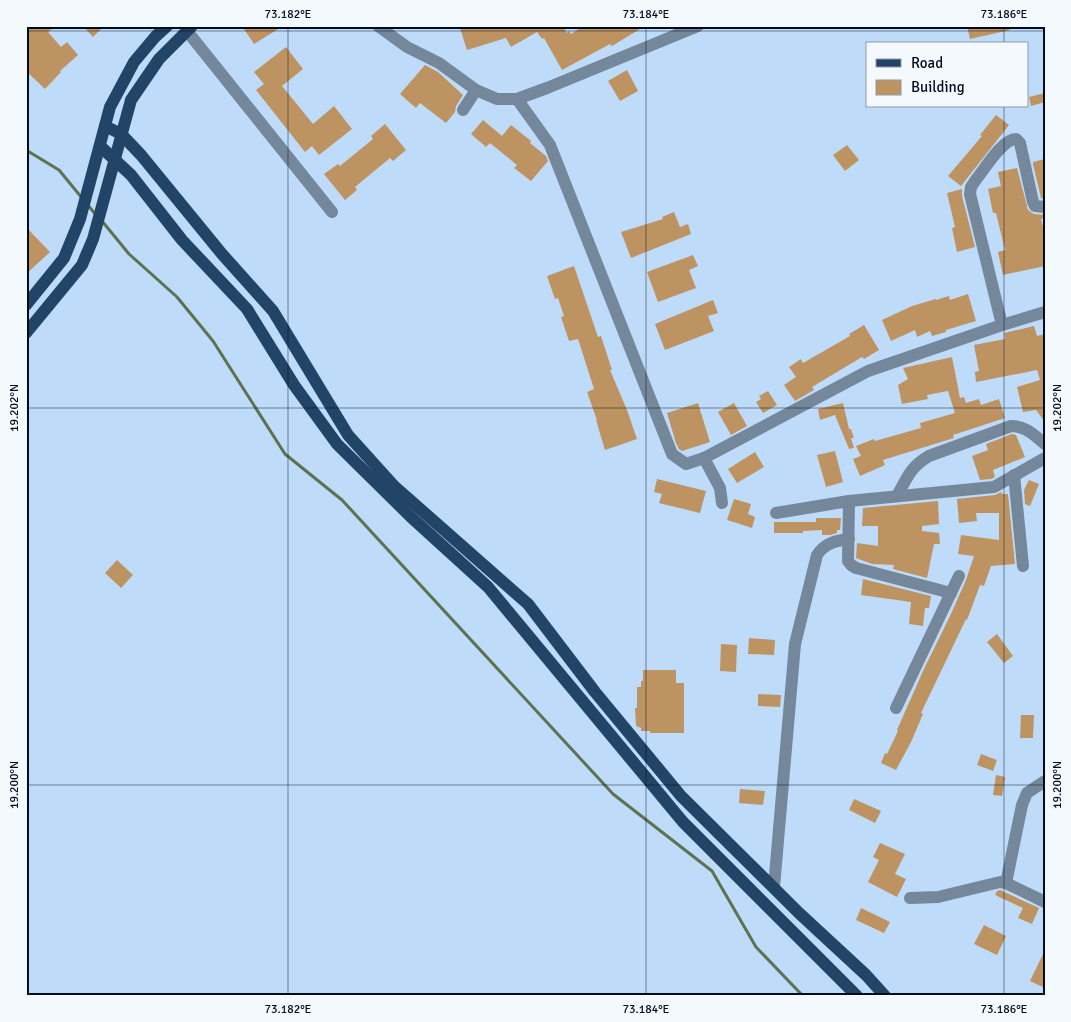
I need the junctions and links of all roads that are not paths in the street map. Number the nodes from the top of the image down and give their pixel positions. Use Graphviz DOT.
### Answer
graph roads {
  1 [pos="167,26"];
  2 [pos="378,26"];
  3 [pos="698,26"];
  4 [pos="189,29"];
  5 [pos="476,90"];
  6 [pos="517,98"];
  7 [pos="463,110"];
  8 [pos="105,126"];
  9 [pos="121,134"];
  10 [pos="100,146"];
  11 [pos="114,159"];
  12 [pos="1045,207"];
  13 [pos="332,212"];
  14 [pos="26,305"];
  15 [pos="1045,312"];
  16 [pos="1002,325"];
  17 [pos="26,333"];
  18 [pos="1045,444"];
  19 [pos="704,458"];
  20 [pos="1045,458"];
  21 [pos="1014,475"];
  22 [pos="897,496"];
  23 [pos="849,501"];
  24 [pos="722,503"];
  25 [pos="776,513"];
  26 [pos="849,539"];
  27 [pos="1023,566"];
  28 [pos="959,576"];
  29 [pos="951,593"];
  30 [pos="896,708"];
  31 [pos="1045,781"];
  32 [pos="1006,883"];
  33 [pos="774,887"];
  34 [pos="910,898"];
  35 [pos="1045,902"];
  36 [pos="857,996"];
  37 [pos="885,996"];
  1 -- 8 [label="main road"];
  2 -- 5 [label="street"];
  3 -- 6 [label="street"];
  4 -- 9 [label="main road"];
  4 -- 13 [label="street"];
  5 -- 6 [label="street"];
  5 -- 7 [label="street"];
  6 -- 19 [label="street"];
  8 -- 9 [label="main road"];
  8 -- 10 [label="main road"];
  9 -- 11 [label="main road"];
  9 -- 33 [label="main road"];
  10 -- 11 [label="main road"];
  10 -- 14 [label="main road"];
  11 -- 17 [label="main road"];
  11 -- 36 [label="main road"];
  12 -- 16 [label="street"];
  15 -- 16 [label="street"];
  16 -- 19 [label="street"];
  18 -- 22 [label="street"];
  19 -- 24 [label="street"];
  20 -- 21 [label="street"];
  21 -- 22 [label="street"];
  21 -- 27 [label="street"];
  22 -- 23 [label="street"];
  23 -- 25 [label="street"];
  23 -- 26 [label="street"];
  26 -- 29 [label="street"];
  26 -- 33 [label="street"];
  28 -- 29 [label="street"];
  29 -- 30 [label="street"];
  31 -- 32 [label="street"];
  32 -- 34 [label="street"];
  32 -- 35 [label="street"];
  33 -- 37 [label="main road"];
}
